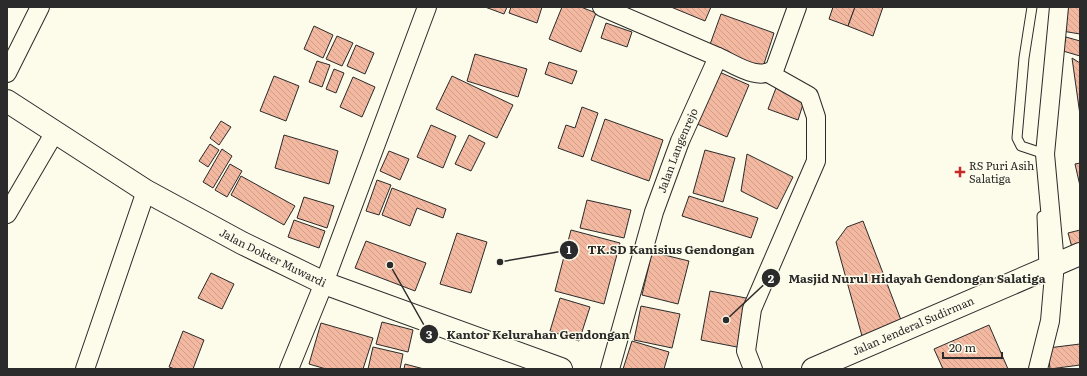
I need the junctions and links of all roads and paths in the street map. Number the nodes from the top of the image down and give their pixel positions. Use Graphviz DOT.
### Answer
graph roads {
  1 [pos="40,7"];
  2 [pos="427,7"];
  3 [pos="602,7"];
  4 [pos="797,7"];
  5 [pos="1032,7"];
  6 [pos="1059,7"];
  7 [pos="718,57"];
  8 [pos="7,73"];
  9 [pos="770,74"];
  10 [pos="7,101"];
  11 [pos="55,132"];
  12 [pos="1043,153"];
  13 [pos="146,192"];
  14 [pos="7,214"];
  15 [pos="1080,254"];
  16 [pos="1050,266"];
  17 [pos="324,283"];
  18 [pos="85,369"];
  19 [pos="289,369"];
  20 [pos="562,369"];
  21 [pos="610,369"];
  22 [pos="753,369"];
  23 [pos="813,369"];
  24 [pos="1038,369"];
  1 -- 8 [label="street"];
  2 -- 17 [label="street"];
  3 -- 7 [label="street"];
  4 -- 9 [label="street"];
  5 -- 12 [label="lane"];
  6 -- 12 [label="street"];
  7 -- 9 [label="street"];
  7 -- 21 [label="street, Jalan Langenrejo"];
  9 -- 22 [label="street"];
  10 -- 11 [label="street, Jalan Dokter Muwardi"];
  11 -- 13 [label="street, Jalan Dokter Muwardi"];
  11 -- 14 [label="street"];
  12 -- 16 [label="street"];
  13 -- 17 [label="street, Jalan Dokter Muwardi"];
  13 -- 18 [label="street"];
  15 -- 16 [label="street, Jalan Jenderal Sudirman"];
  16 -- 23 [label="street, Jalan Jenderal Sudirman"];
  16 -- 24 [label="street"];
  17 -- 19 [label="street"];
  17 -- 20 [label="street, Jalan Dokter Muwardi"];
}
